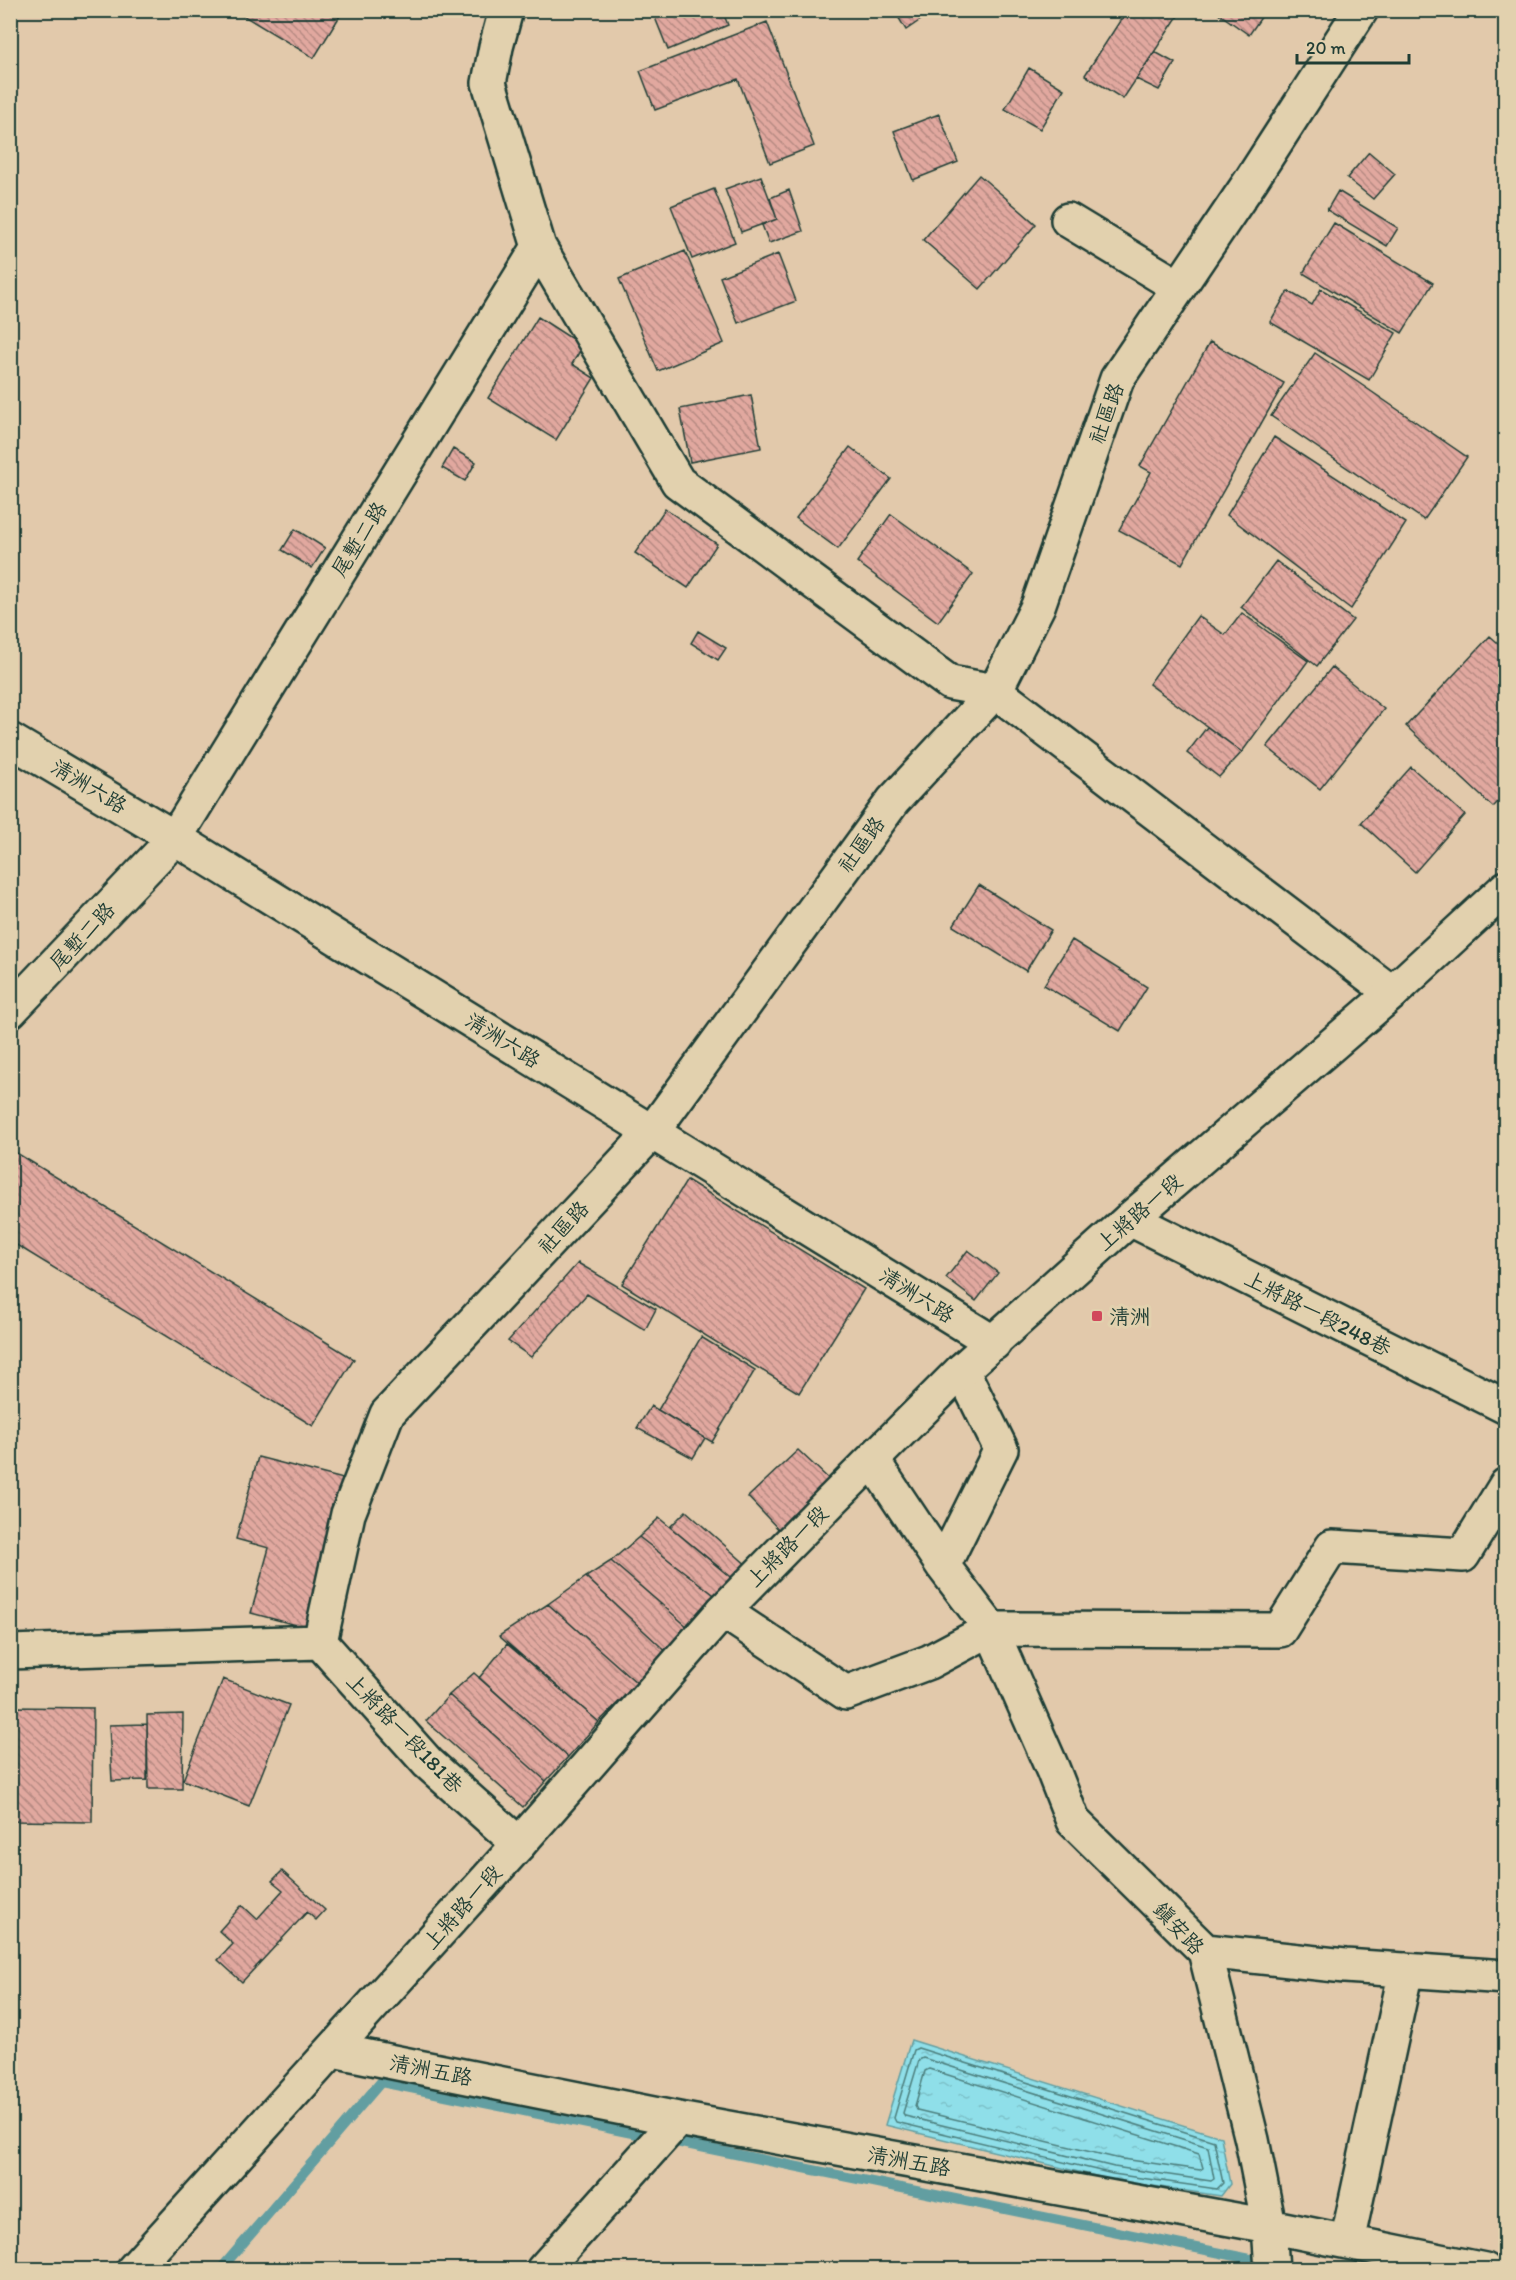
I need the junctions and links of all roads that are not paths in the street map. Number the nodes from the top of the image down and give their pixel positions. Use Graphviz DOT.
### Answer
graph roads {
  1 [pos="506,10"];
  2 [pos="1361,10"];
  3 [pos="1068,220"];
  4 [pos="539,247"];
  5 [pos="1179,287"];
  6 [pos="995,691"];
  7 [pos="10,740"];
  8 [pos="175,838"];
  9 [pos="1506,888"];
  10 [pos="1392,993"];
  11 [pos="10,1011"];
  12 [pos="652,1132"];
  13 [pos="1130,1219"];
  14 [pos="994,1343"];
  15 [pos="962,1370"];
  16 [pos="1506,1407"];
  17 [pos="873,1461"];
  18 [pos="1506,1485"];
  19 [pos="943,1566"];
  20 [pos="723,1611"];
  21 [pos="990,1629"];
  22 [pos="320,1642"];
  23 [pos="10,1652"];
  24 [pos="519,1844"];
  25 [pos="1205,1951"];
  26 [pos="1406,1970"];
  27 [pos="1506,1977"];
  28 [pos="333,2050"];
  29 [pos="678,2120"];
  30 [pos="1269,2226"];
  31 [pos="1347,2242"];
  32 [pos="133,2270"];
  33 [pos="543,2270"];
  34 [pos="1272,2270"];
  35 [pos="1485,2270"];
  1 -- 4 [label="street"];
  2 -- 5 [label="street, 社區路"];
  3 -- 5 [label="street"];
  4 -- 6 [label="street"];
  4 -- 8 [label="street, 尾塹二路"];
  5 -- 6 [label="street, 社區路"];
  6 -- 10 [label="street"];
  6 -- 12 [label="street, 社區路"];
  7 -- 8 [label="street, 清洲六路"];
  8 -- 11 [label="street, 尾塹二路"];
  8 -- 12 [label="street, 清洲六路"];
  9 -- 10 [label="street, 上將路一段"];
  10 -- 13 [label="street, 上將路一段"];
  12 -- 14 [label="street, 清洲六路"];
  12 -- 22 [label="street, 社區路"];
  13 -- 14 [label="street, 上將路一段"];
  13 -- 16 [label="street, 上將路一段248巷"];
  14 -- 15 [label="street, 上將路一段"];
  15 -- 17 [label="street, 上將路一段"];
  15 -- 19 [label="street"];
  17 -- 19 [label="street, 鎮安路"];
  17 -- 20 [label="street, 上將路一段"];
  18 -- 21 [label="street"];
  19 -- 21 [label="street, 鎮安路"];
  20 -- 21 [label="street"];
  20 -- 24 [label="street, 上將路一段"];
  21 -- 25 [label="street, 鎮安路"];
  22 -- 23 [label="street"];
  22 -- 24 [label="street, 上將路一段181巷"];
  24 -- 28 [label="street, 上將路一段"];
  25 -- 26 [label="street"];
  25 -- 30 [label="street, 鎮安路"];
  26 -- 27 [label="street"];
  26 -- 31 [label="street"];
  28 -- 29 [label="street, 清洲五路"];
  28 -- 32 [label="street, 上將路一段"];
  29 -- 30 [label="street, 清洲五路"];
  29 -- 33 [label="street"];
  30 -- 31 [label="street, 清洲五路"];
  30 -- 34 [label="street, 鎮安路"];
  31 -- 35 [label="street, 清洲五路"];
}
